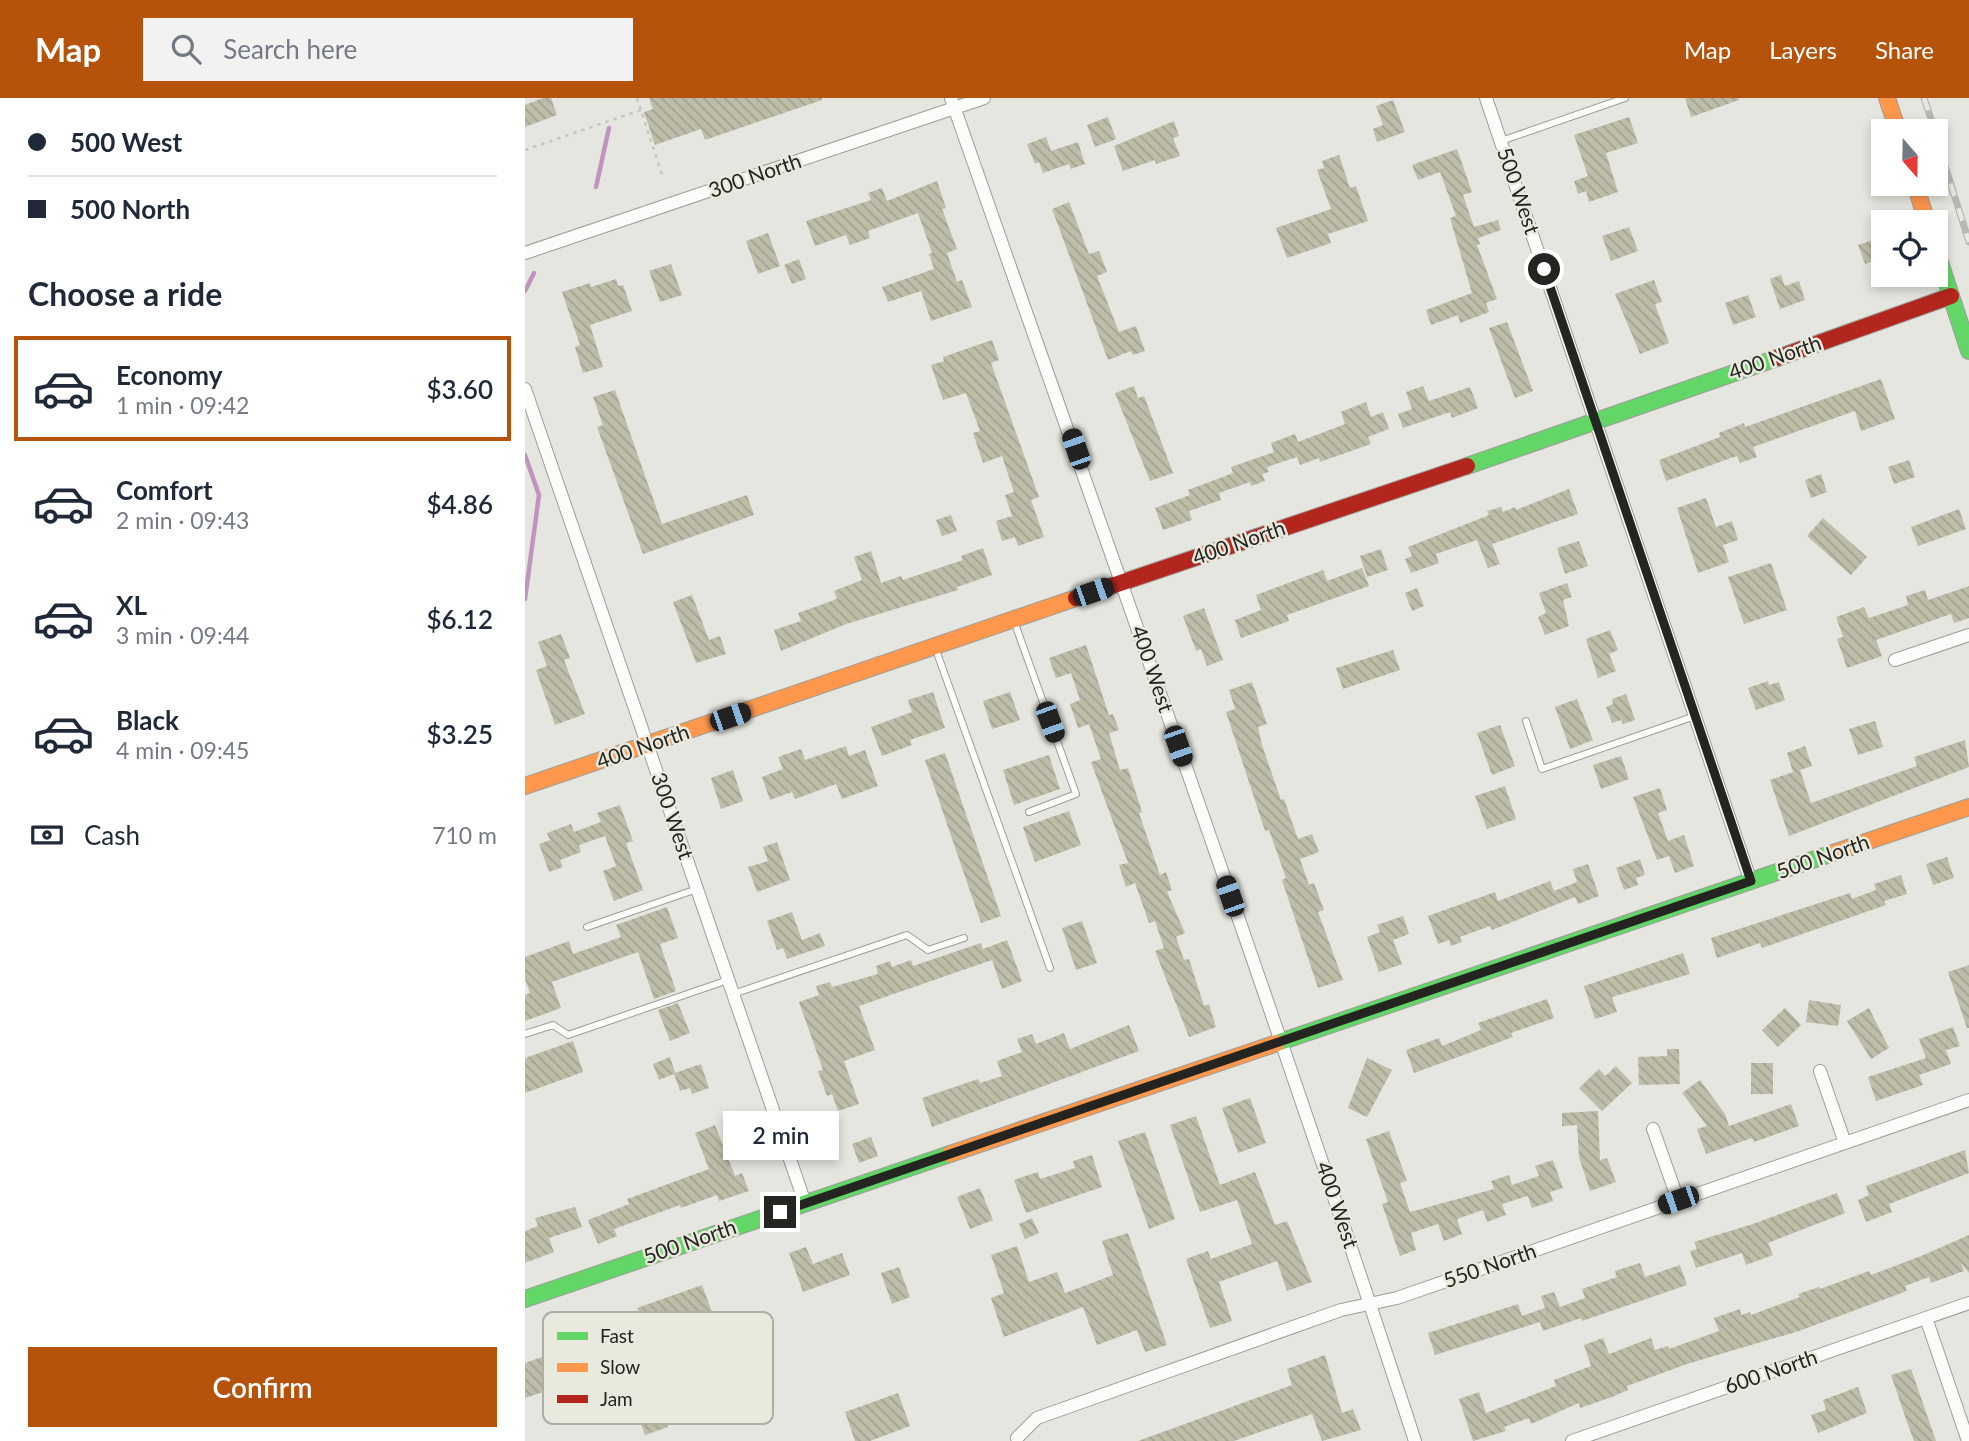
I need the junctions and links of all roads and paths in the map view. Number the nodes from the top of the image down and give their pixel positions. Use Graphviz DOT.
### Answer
graph roads {
  1 [pos="637,98"];
  2 [pos="984,98"];
  3 [pos="1486,98"];
  4 [pos="1625,98"];
  5 [pos="1887,98"];
  6 [pos="953,103"];
  7 [pos="641,110"];
  8 [pos="1894,119"];
  9 [pos="1501,141"];
  10 [pos="525,150"];
  11 [pos="662,175"];
  12 [pos="525,253"];
  13 [pos="1948,287"];
  14 [pos="1951,296"];
  15 [pos="1969,351"];
  16 [pos="525,389"];
  17 [pos="1595,422"];
  18 [pos="1123,582"];
  19 [pos="1013,620"];
  20 [pos="1969,635"];
  21 [pos="935,646"];
  22 [pos="1895,660"];
  23 [pos="1695,716"];
  24 [pos="1526,721"];
  25 [pos="648,746"];
  26 [pos="525,786"];
  27 [pos="1969,807"];
  28 [pos="1029,812"];
  29 [pos="1751,881"];
  30 [pos="697,889"];
  31 [pos="587,928"];
  32 [pos="964,938"];
  33 [pos="1051,968"];
  34 [pos="728,980"];
  35 [pos="733,994"];
  36 [pos="525,1034"];
  37 [pos="1281,1044"];
  38 [pos="1820,1071"];
  39 [pos="1969,1100"];
  40 [pos="1653,1129"];
  41 [pos="1845,1143"];
  42 [pos="1678,1200"];
  43 [pos="806,1203"];
  44 [pos="525,1299"];
  45 [pos="1370,1303"];
  46 [pos="1969,1303"];
  47 [pos="1926,1318"];
  48 [pos="1017,1438"];
  49 [pos="1581,1440"];
  50 [pos="1415,1441"];
  51 [pos="1968,1441"];
  1 -- 7 [label="path"];
  2 -- 6 [label="street, 300 North"];
  3 -- 9 [label="street, 500 West"];
  4 -- 9 [label="lane"];
  5 -- 8 [label="street"];
  6 -- 12 [label="street, 300 North"];
  6 -- 18 [label="street, 400 West"];
  7 -- 10 [label="path"];
  7 -- 11 [label="path"];
  9 -- 17 [label="street, 500 West"];
  13 -- 14 [label="street"];
  14 -- 15 [label="street"];
  14 -- 17 [label="street, 400 North"];
  16 -- 25 [label="street, 300 West"];
  17 -- 18 [label="street, 400 North"];
  17 -- 23 [label="street, 500 West"];
  18 -- 19 [label="street, 400 North"];
  18 -- 37 [label="street, 400 West"];
  19 -- 21 [label="street, 400 North"];
  19 -- 28 [label="lane"];
  20 -- 22 [label="street"];
  21 -- 25 [label="street, 400 North"];
  21 -- 33 [label="lane"];
  23 -- 24 [label="lane"];
  23 -- 29 [label="street, 500 West"];
  25 -- 26 [label="street, 400 North"];
  25 -- 30 [label="street, 300 West"];
  27 -- 29 [label="street, 500 North"];
  29 -- 37 [label="street, 500 North"];
  30 -- 31 [label="lane"];
  30 -- 34 [label="street, 300 West"];
  32 -- 35 [label="lane"];
  34 -- 35 [label="street, 300 West"];
  34 -- 36 [label="lane"];
  35 -- 43 [label="street, 300 West"];
  37 -- 43 [label="street, 500 North"];
  37 -- 45 [label="street, 400 West"];
  38 -- 41 [label="street"];
  39 -- 41 [label="street, 550 North"];
  40 -- 42 [label="street"];
  41 -- 42 [label="street, 550 North"];
  42 -- 45 [label="street, 550 North"];
  43 -- 44 [label="street, 500 North"];
  45 -- 48 [label="street, 550 North"];
  45 -- 50 [label="street, 400 West"];
  46 -- 47 [label="street, 600 North"];
  47 -- 49 [label="street, 600 North"];
  47 -- 51 [label="street"];
}
